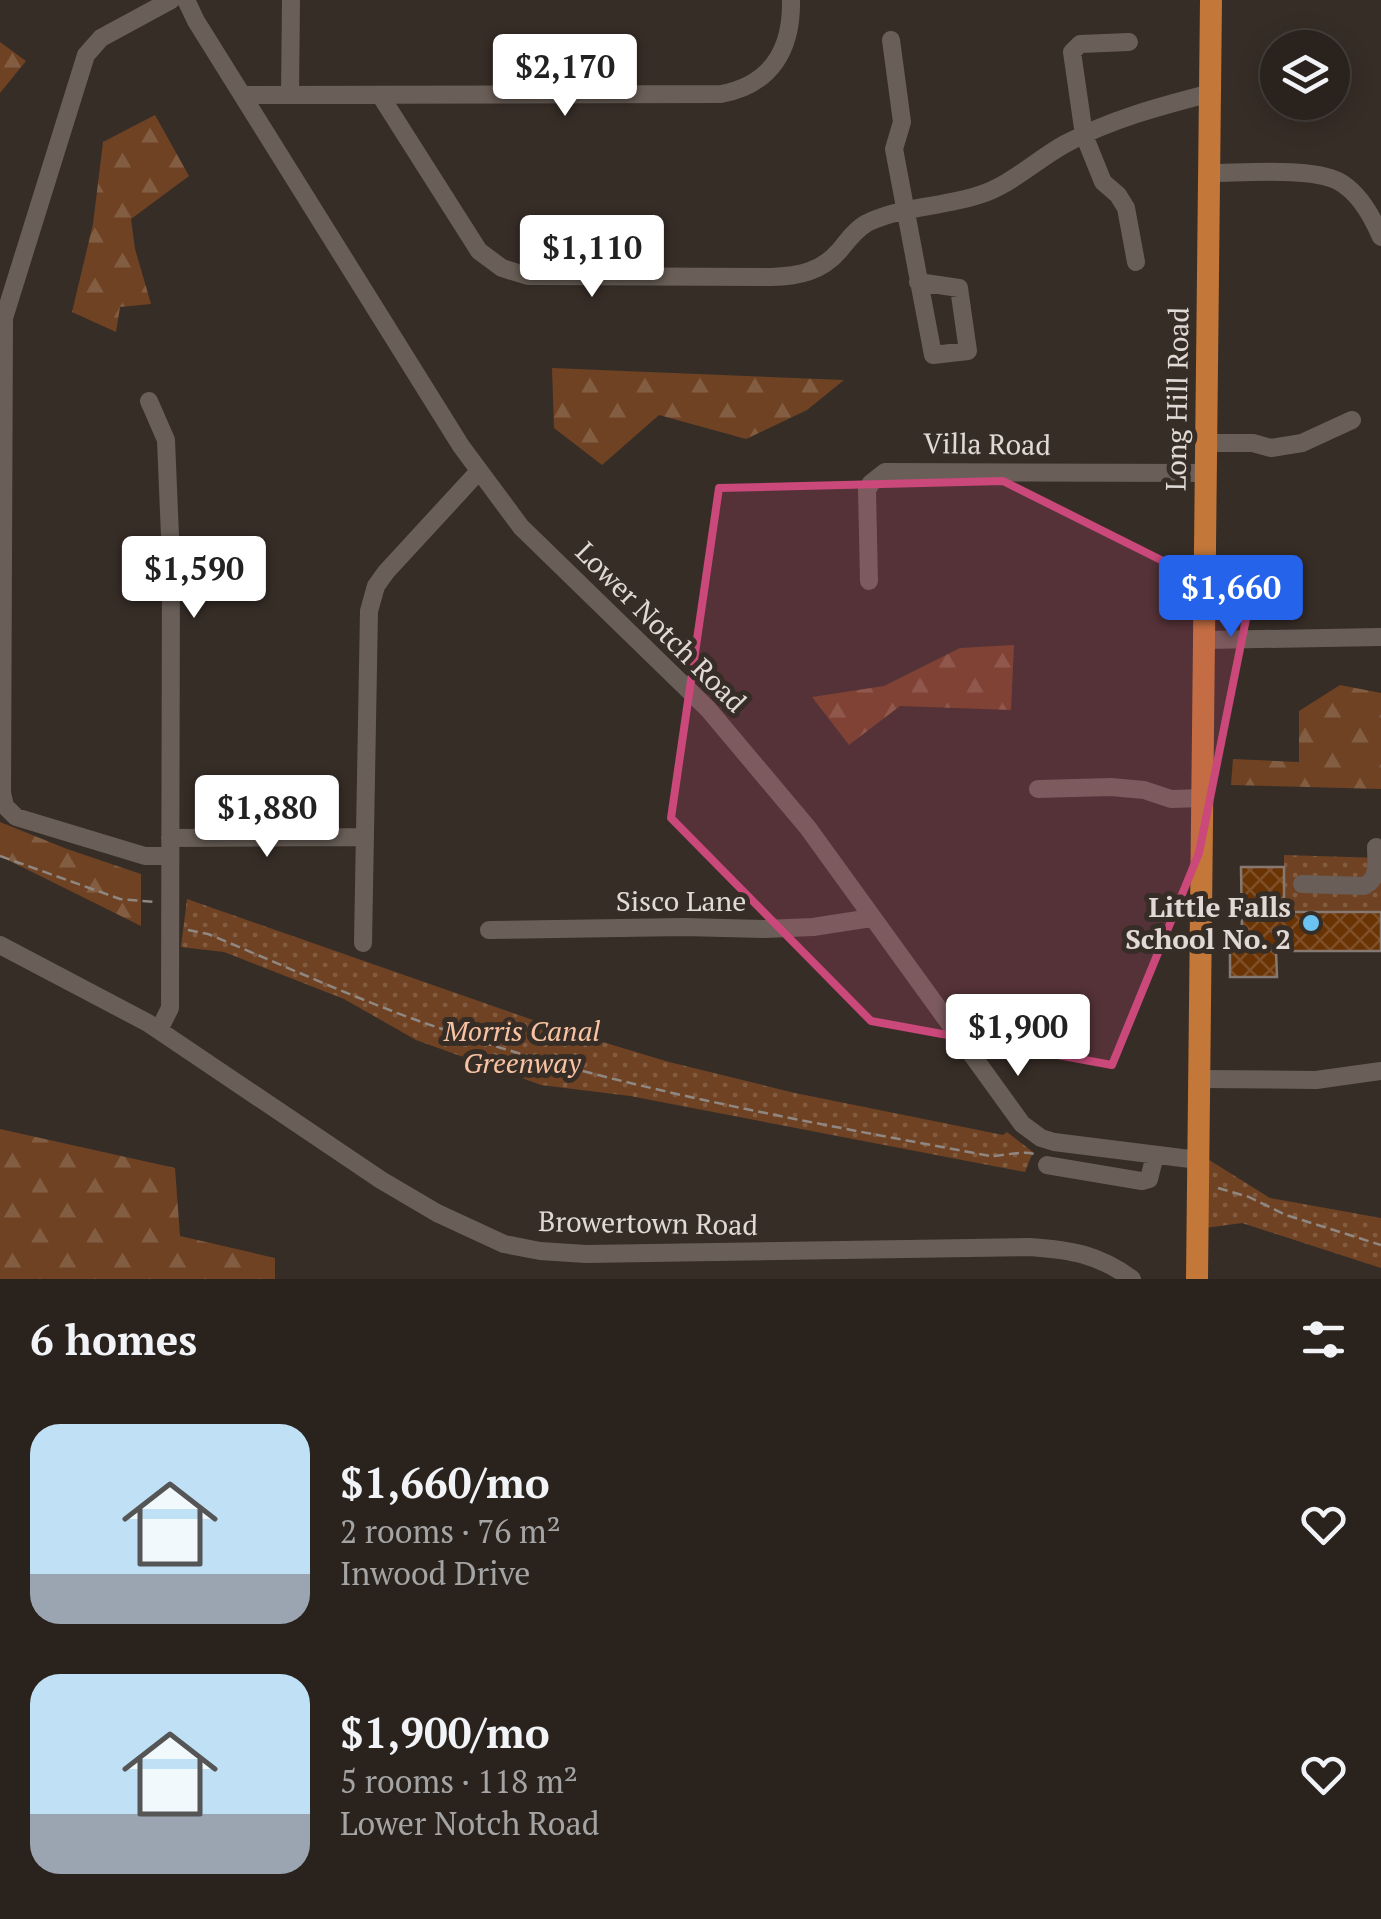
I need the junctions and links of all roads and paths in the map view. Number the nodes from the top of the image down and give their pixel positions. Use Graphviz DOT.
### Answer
graph roads {
  1 [pos="171,0"];
  2 [pos="186,0"];
  3 [pos="291,0"];
  4 [pos="790,0"];
  5 [pos="1212,0"];
  6 [pos="891,40"];
  7 [pos="1129,42"];
  8 [pos="1211,93"];
  9 [pos="242,95"];
  10 [pos="290,95"];
  11 [pos="380,95"];
  12 [pos="1084,135"];
  13 [pos="1209,173"];
  14 [pos="897,213"];
  15 [pos="1381,238"];
  16 [pos="1136,262"];
  17 [pos="918,282"];
  18 [pos="149,401"];
  19 [pos="1352,420"];
  20 [pos="1206,443"];
  21 [pos="479,471"];
  22 [pos="1206,473"];
  23 [pos="2,559"];
  24 [pos="870,581"];
  25 [pos="1381,637"];
  26 [pos="1205,640"];
  27 [pos="1038,790"];
  28 [pos="1204,798"];
  29 [pos="364,837"];
  30 [pos="170,847"];
  31 [pos="1376,847"];
  32 [pos="0,856"];
  33 [pos="1302,884"];
  34 [pos="170,918"];
  35 [pos="872,918"];
  36 [pos="489,930"];
  37 [pos="363,943"];
  38 [pos="0,945"];
  39 [pos="159,1030"];
  40 [pos="1381,1071"];
  41 [pos="1199,1080"];
  42 [pos="1156,1155"];
  43 [pos="1043,1160"];
  44 [pos="1198,1160"];
  45 [pos="1210,1186"];
  46 [pos="1381,1246"];
  47 [pos="1132,1279"];
  48 [pos="1197,1279"];
  1 -- 23 [label="street"];
  2 -- 9 [label="street, Lower Notch Road"];
  3 -- 10 [label="street"];
  4 -- 11 [label="street"];
  5 -- 8 [label="main road, Long Hill Road"];
  6 -- 14 [label="street"];
  7 -- 12 [label="street"];
  8 -- 12 [label="street"];
  8 -- 13 [label="main road, Long Hill Road"];
  9 -- 10 [label="street"];
  9 -- 21 [label="street, Lower Notch Road"];
  10 -- 11 [label="street"];
  11 -- 14 [label="street"];
  12 -- 14 [label="street"];
  12 -- 16 [label="street"];
  13 -- 15 [label="street"];
  13 -- 20 [label="main road, Long Hill Road"];
  14 -- 17 [label="street"];
  18 -- 30 [label="street"];
  19 -- 20 [label="street"];
  20 -- 22 [label="main road, Long Hill Road"];
  21 -- 29 [label="street"];
  21 -- 35 [label="street, Lower Notch Road"];
  22 -- 24 [label="street, Villa Road"];
  22 -- 26 [label="main road, Long Hill Road"];
  23 -- 30 [label="street"];
  25 -- 26 [label="street"];
  26 -- 28 [label="main road, Long Hill Road"];
  27 -- 28 [label="street"];
  28 -- 41 [label="main road, Long Hill Road"];
  29 -- 30 [label="street"];
  29 -- 37 [label="street"];
  30 -- 34 [label="street"];
  31 -- 33 [label="street"];
  32 -- 34 [label="path"];
  34 -- 39 [label="street"];
  34 -- 43 [label="path"];
  35 -- 36 [label="street, Sisco Lane"];
  35 -- 42 [label="street, Lower Notch Road"];
  38 -- 39 [label="street, Browertown Road"];
  39 -- 47 [label="street, Browertown Road"];
  40 -- 41 [label="street"];
  41 -- 44 [label="main road, Long Hill Road"];
  42 -- 43 [label="street"];
  42 -- 44 [label="street, Lower Notch Road"];
  44 -- 48 [label="main road, Long Hill Road"];
  45 -- 46 [label="path"];
}
